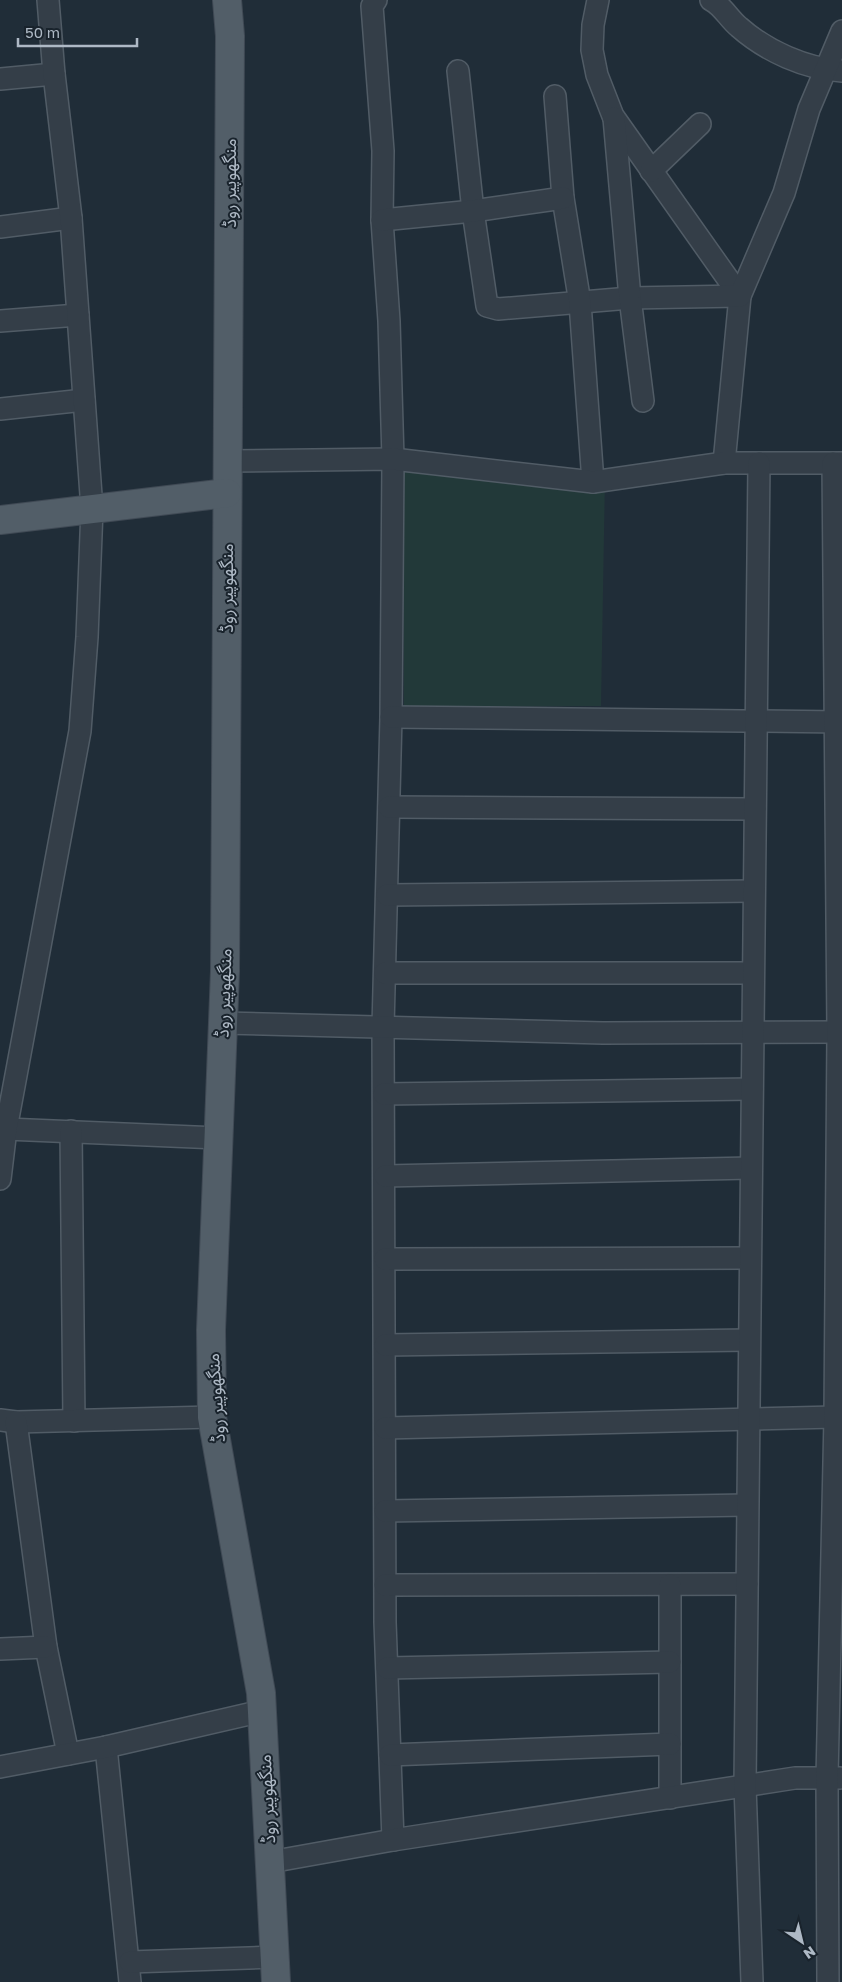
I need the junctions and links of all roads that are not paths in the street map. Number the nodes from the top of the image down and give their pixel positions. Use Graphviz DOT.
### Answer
graph roads {
  1 [pos="48,0"];
  2 [pos="227,0"];
  3 [pos="376,0"];
  4 [pos="598,0"];
  5 [pos="711,0"];
  6 [pos="842,31"];
  7 [pos="458,71"];
  8 [pos="834,71"];
  9 [pos="54,74"];
  10 [pos="0,80"];
  11 [pos="555,96"];
  12 [pos="613,116"];
  13 [pos="700,124"];
  14 [pos="651,171"];
  15 [pos="563,198"];
  16 [pos="473,211"];
  17 [pos="71,218"];
  18 [pos="382,220"];
  19 [pos="0,227"];
  20 [pos="740,296"];
  21 [pos="630,298"];
  22 [pos="580,303"];
  23 [pos="78,315"];
  24 [pos="0,321"];
  25 [pos="84,400"];
  26 [pos="643,401"];
  27 [pos="0,408"];
  28 [pos="393,459"];
  29 [pos="227,461"];
  30 [pos="724,463"];
  31 [pos="759,463"];
  32 [pos="838,463"];
  33 [pos="593,482"];
  34 [pos="227,493"];
  35 [pos="92,509"];
  36 [pos="0,520"];
  37 [pos="391,717"];
  38 [pos="756,722"];
  39 [pos="838,722"];
  40 [pos="388,808"];
  41 [pos="755,809"];
  42 [pos="754,891"];
  43 [pos="386,895"];
  44 [pos="385,973"];
  45 [pos="753,973"];
  46 [pos="223,1023"];
  47 [pos="384,1028"];
  48 [pos="840,1032"];
  49 [pos="752,1033"];
  50 [pos="752,1089"];
  51 [pos="384,1094"];
  52 [pos="6,1129"];
  53 [pos="71,1131"];
  54 [pos="218,1138"];
  55 [pos="2,1152"];
  56 [pos="751,1168"];
  57 [pos="385,1176"];
  58 [pos="0,1179"];
  59 [pos="750,1258"];
  60 [pos="385,1259"];
  61 [pos="749,1340"];
  62 [pos="385,1345"];
  63 [pos="212,1417"];
  64 [pos="835,1417"];
  65 [pos="748,1419"];
  66 [pos="8,1421"];
  67 [pos="74,1421"];
  68 [pos="385,1428"];
  69 [pos="747,1505"];
  70 [pos="385,1511"];
  71 [pos="747,1584"];
  72 [pos="385,1585"];
  73 [pos="670,1585"];
  74 [pos="46,1647"];
  75 [pos="0,1649"];
  76 [pos="670,1662"];
  77 [pos="387,1668"];
  78 [pos="262,1711"];
  79 [pos="670,1744"];
  80 [pos="106,1747"];
  81 [pos="68,1754"];
  82 [pos="390,1755"];
  83 [pos="0,1767"];
  84 [pos="835,1778"];
  85 [pos="745,1786"];
  86 [pos="670,1798"];
  87 [pos="393,1840"];
  88 [pos="270,1862"];
  89 [pos="275,1970"];
  90 [pos="130,1972"];
  91 [pos="752,1982"];
  92 [pos="828,1982"];
  1 -- 9 [label="street"];
  2 -- 29 [label="main road, منگھوپیر روڈ"];
  3 -- 18 [label="street"];
  4 -- 12 [label="street"];
  5 -- 8 [label="street"];
  6 -- 8 [label="street"];
  7 -- 16 [label="street"];
  8 -- 20 [label="street"];
  9 -- 10 [label="street"];
  9 -- 17 [label="street"];
  11 -- 15 [label="street"];
  12 -- 14 [label="street"];
  12 -- 21 [label="street"];
  13 -- 14 [label="street"];
  14 -- 20 [label="street"];
  15 -- 16 [label="street"];
  15 -- 22 [label="street"];
  16 -- 18 [label="street"];
  16 -- 22 [label="street"];
  17 -- 19 [label="street"];
  17 -- 23 [label="street"];
  18 -- 28 [label="street"];
  20 -- 21 [label="street"];
  20 -- 30 [label="street"];
  21 -- 22 [label="street"];
  21 -- 26 [label="street"];
  22 -- 33 [label="street"];
  23 -- 24 [label="street"];
  23 -- 25 [label="street"];
  25 -- 27 [label="street"];
  25 -- 35 [label="street"];
  28 -- 29 [label="street"];
  28 -- 33 [label="street"];
  28 -- 37 [label="street"];
  29 -- 34 [label="main road, منگھوپیر روڈ"];
  30 -- 31 [label="street"];
  30 -- 33 [label="street"];
  31 -- 32 [label="street"];
  31 -- 38 [label="street"];
  32 -- 39 [label="street"];
  34 -- 35 [label="main road"];
  34 -- 46 [label="main road, منگھوپیر روڈ"];
  35 -- 36 [label="main road"];
  35 -- 52 [label="street"];
  37 -- 38 [label="street"];
  37 -- 40 [label="street"];
  38 -- 39 [label="street"];
  38 -- 41 [label="street"];
  39 -- 48 [label="street"];
  40 -- 41 [label="street"];
  40 -- 43 [label="street"];
  41 -- 42 [label="street"];
  42 -- 43 [label="street"];
  42 -- 45 [label="street"];
  43 -- 44 [label="street"];
  44 -- 45 [label="street"];
  44 -- 47 [label="street"];
  45 -- 49 [label="street"];
  46 -- 47 [label="street"];
  46 -- 54 [label="main road, منگھوپیر روڈ"];
  47 -- 49 [label="street"];
  47 -- 51 [label="street"];
  48 -- 49 [label="street"];
  48 -- 64 [label="street"];
  49 -- 50 [label="street"];
  50 -- 51 [label="street"];
  50 -- 56 [label="street"];
  51 -- 57 [label="street"];
  52 -- 53 [label="street"];
  52 -- 55 [label="street"];
  53 -- 54 [label="street"];
  53 -- 67 [label="street"];
  54 -- 63 [label="main road, منگھوپیر روڈ"];
  55 -- 58 [label="street"];
  56 -- 57 [label="street"];
  56 -- 59 [label="street"];
  57 -- 60 [label="street"];
  59 -- 60 [label="street"];
  59 -- 61 [label="street"];
  60 -- 62 [label="street"];
  61 -- 62 [label="street"];
  61 -- 65 [label="street"];
  62 -- 68 [label="street"];
  63 -- 67 [label="street"];
  63 -- 78 [label="main road, منگھوپیر روڈ"];
  64 -- 65 [label="street"];
  64 -- 84 [label="street"];
  65 -- 68 [label="street"];
  65 -- 69 [label="street"];
  66 -- 67 [label="street"];
  66 -- 74 [label="street"];
  68 -- 70 [label="street"];
  69 -- 70 [label="street"];
  69 -- 71 [label="street"];
  70 -- 72 [label="street"];
  71 -- 73 [label="street"];
  71 -- 85 [label="street"];
  72 -- 73 [label="street"];
  72 -- 77 [label="street"];
  73 -- 76 [label="street"];
  74 -- 75 [label="street"];
  74 -- 81 [label="street"];
  76 -- 77 [label="street"];
  76 -- 79 [label="street"];
  77 -- 82 [label="street"];
  78 -- 80 [label="street"];
  78 -- 88 [label="main road, منگھوپیر روڈ"];
  79 -- 82 [label="street"];
  79 -- 86 [label="street"];
  80 -- 81 [label="street"];
  80 -- 90 [label="street"];
  81 -- 83 [label="street"];
  82 -- 87 [label="street"];
  84 -- 85 [label="street"];
  84 -- 92 [label="street"];
  85 -- 86 [label="street"];
  85 -- 91 [label="street"];
  86 -- 87 [label="street"];
  87 -- 88 [label="street"];
  88 -- 89 [label="main road, منگھوپیر روڈ"];
  89 -- 90 [label="street"];
}
